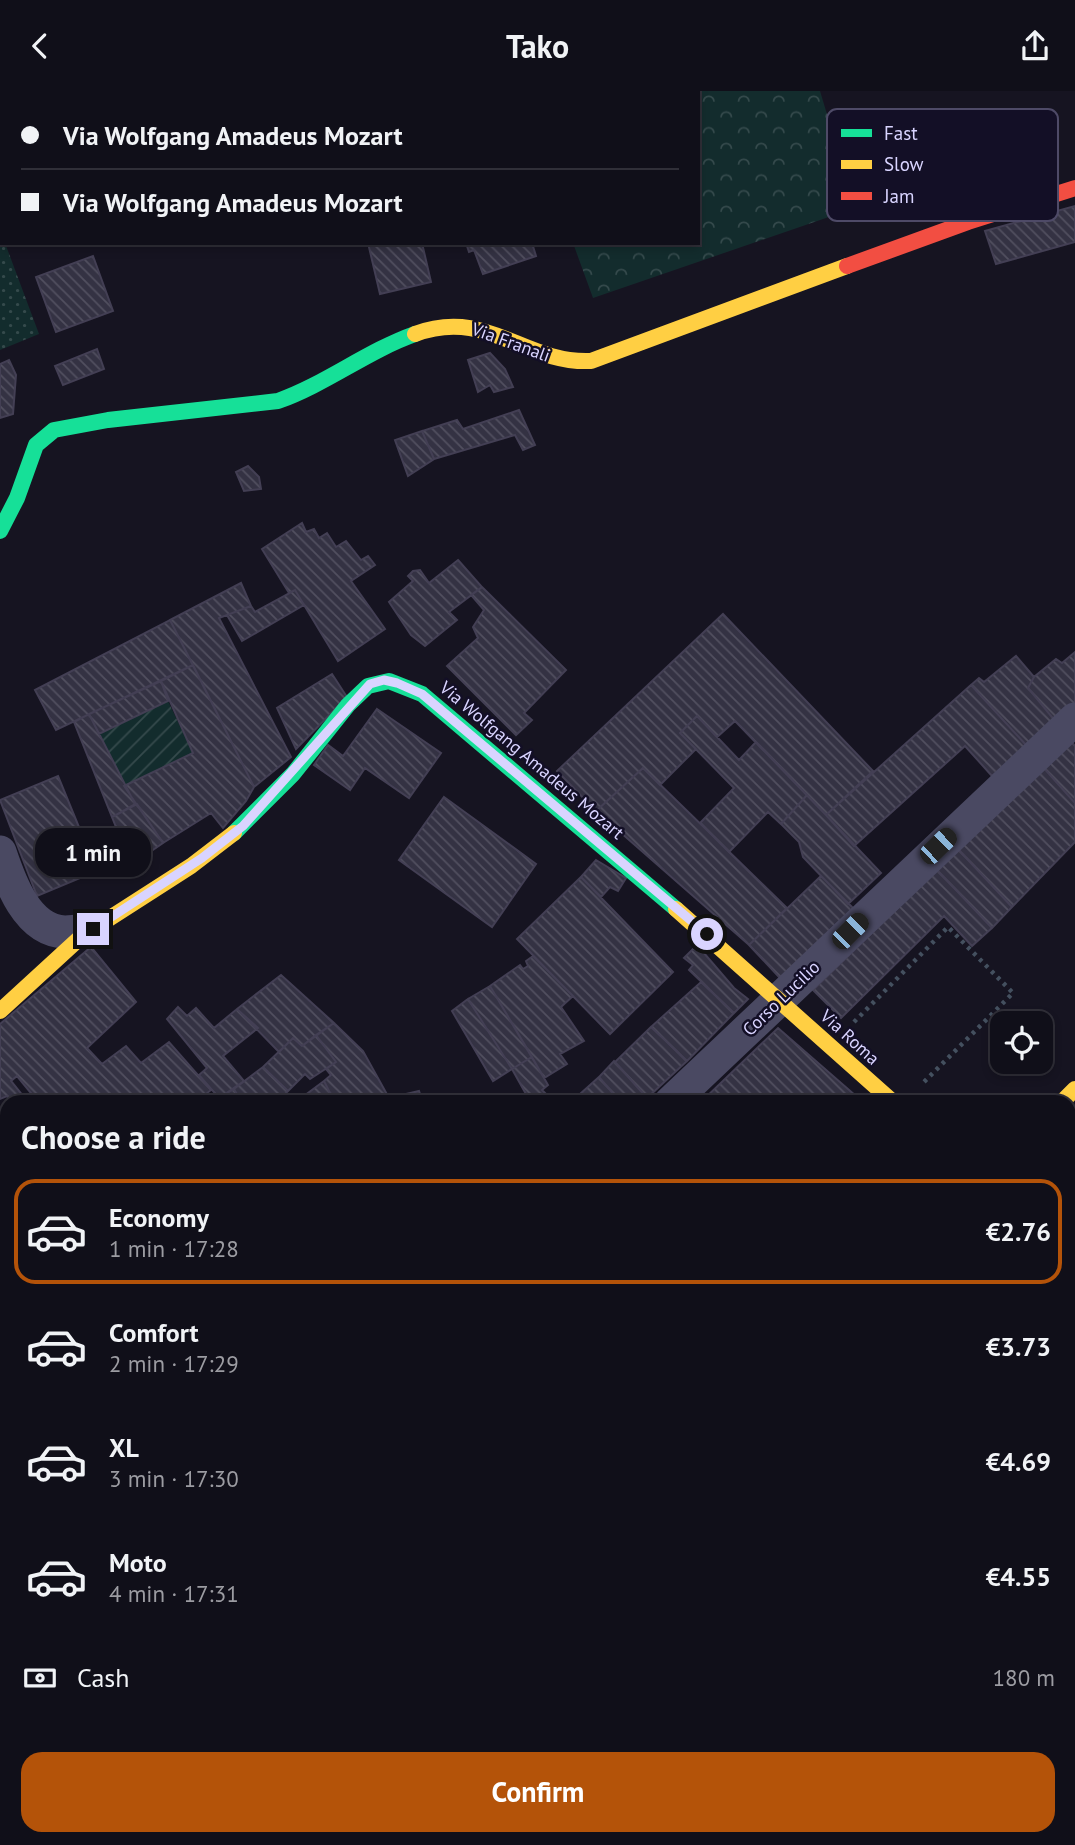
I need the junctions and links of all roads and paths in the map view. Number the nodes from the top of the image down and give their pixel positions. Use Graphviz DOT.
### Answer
graph roads {
  1 [pos="1075,188"];
  2 [pos="1058,193"];
  3 [pos="971,221"];
  4 [pos="0,531"];
  5 [pos="1075,719"];
  6 [pos="0,852"];
  7 [pos="93,929"];
  8 [pos="781,999"];
  9 [pos="0,1011"];
  10 [pos="832,1046"];
  11 [pos="927,1079"];
  12 [pos="679,1095"];
  13 [pos="885,1095"];
  1 -- 2 [label="street, Via Franali"];
  3 -- 4 [label="street, Via Franali"];
  5 -- 8 [label="street, Corso Lucilio"];
  6 -- 7 [label="street"];
  7 -- 8 [label="street, Via Wolfgang Amadeus Mozart"];
  7 -- 9 [label="street, Via Wolfgang Amadeus Mozart"];
  8 -- 10 [label="street, Via Roma"];
  8 -- 12 [label="street, Corso Lucilio"];
  10 -- 11 [label="path"];
  10 -- 13 [label="street, Via Roma"];
}
